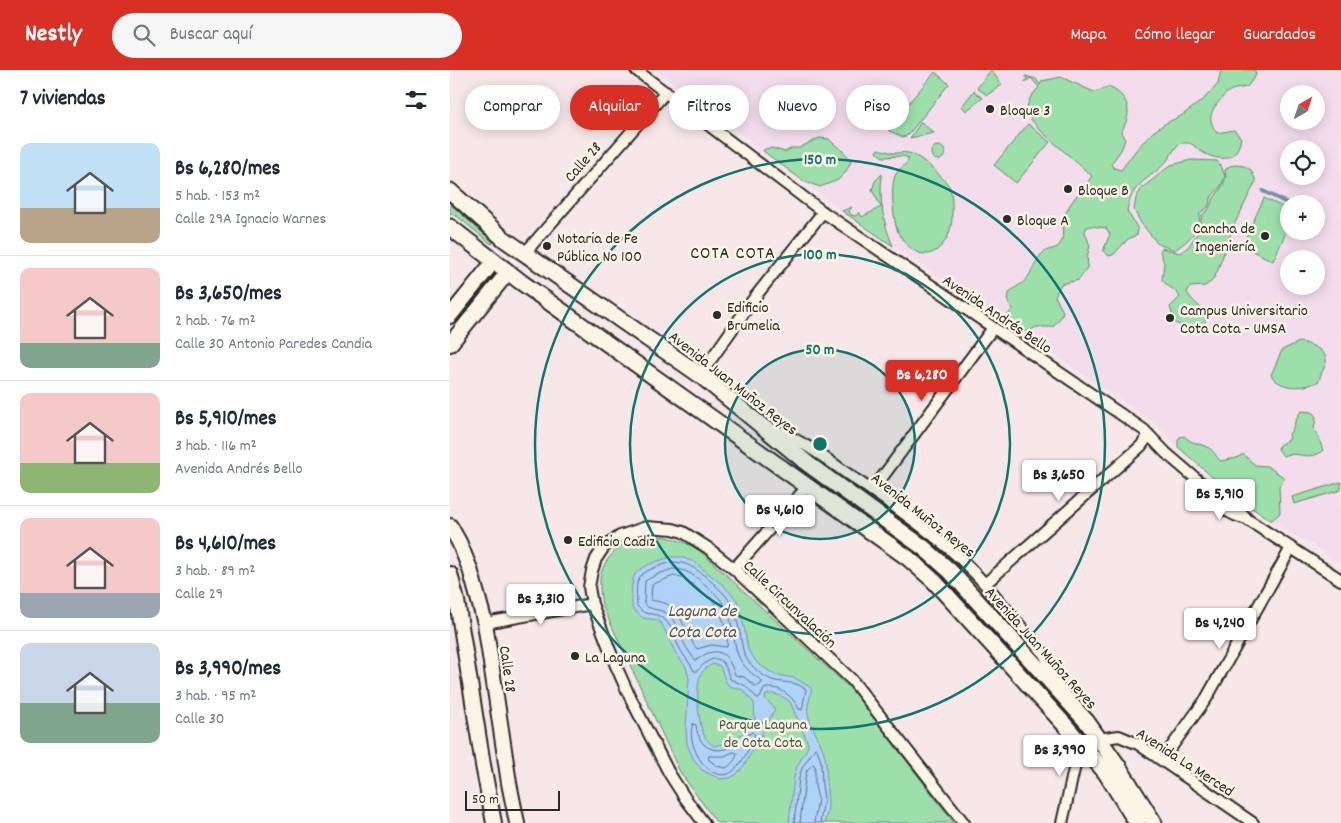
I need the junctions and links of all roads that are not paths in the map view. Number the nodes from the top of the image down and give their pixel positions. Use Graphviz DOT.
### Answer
graph roads {
  1 [pos="636,70"];
  2 [pos="666,92"];
  3 [pos="450,191"];
  4 [pos="823,212"];
  5 [pos="450,228"];
  6 [pos="524,254"];
  7 [pos="494,261"];
  8 [pos="508,272"];
  9 [pos="450,316"];
  10 [pos="993,328"];
  11 [pos="450,344"];
  12 [pos="700,375"];
  13 [pos="764,426"];
  14 [pos="1149,435"];
  15 [pos="807,487"];
  16 [pos="872,490"];
  17 [pos="450,526"];
  18 [pos="1290,548"];
  19 [pos="734,570"];
  20 [pos="450,574"];
  21 [pos="1341,580"];
  22 [pos="985,584"];
  23 [pos="477,595"];
  24 [pos="457,601"];
  25 [pos="592,604"];
  26 [pos="485,623"];
  27 [pos="1052,682"];
  28 [pos="1099,739"];
  29 [pos="1086,749"];
  30 [pos="1162,760"];
  31 [pos="494,823"];
  32 [pos="517,823"];
  33 [pos="704,823"];
  34 [pos="964,823"];
  35 [pos="1062,823"];
  36 [pos="1137,823"];
  37 [pos="1154,823"];
  38 [pos="1253,823"];
  1 -- 2 [label="street, Avenida Andrés Bello"];
  2 -- 4 [label="street, Avenida Andrés Bello"];
  2 -- 6 [label="street, Calle 28"];
  3 -- 6 [label="main road, Avenida Juan Muñoz Reyes"];
  4 -- 10 [label="street, Avenida Andrés Bello"];
  4 -- 12 [label="street"];
  5 -- 7 [label="main road"];
  6 -- 7 [label="main road"];
  6 -- 8 [label="main road"];
  6 -- 12 [label="main road, Avenida Juan Muñoz Reyes"];
  7 -- 8 [label="main road"];
  7 -- 9 [label="main road"];
  8 -- 11 [label="main road"];
  8 -- 15 [label="main road"];
  10 -- 14 [label="street, Avenida Andrés Bello"];
  10 -- 16 [label="street"];
  12 -- 13 [label="main road, Avenida Juan Muñoz Reyes"];
  13 -- 16 [label="street, Avenida Muñoz Reyes"];
  13 -- 27 [label="main road, Avenida Juan Muñoz Reyes"];
  14 -- 18 [label="street, Avenida Andrés Bello"];
  14 -- 22 [label="street"];
  15 -- 19 [label="street"];
  15 -- 29 [label="main road"];
  16 -- 22 [label="street, Avenida Muñoz Reyes"];
  17 -- 23 [label="main road, Calle 28"];
  18 -- 21 [label="street, Avenida Andrés Bello"];
  18 -- 30 [label="street"];
  19 -- 25 [label="street, Calle Circunvalación"];
  19 -- 34 [label="street, Calle Circunvalación"];
  20 -- 24 [label="main road"];
  22 -- 27 [label="street, Avenida Muñoz Reyes"];
  23 -- 24 [label="main road"];
  23 -- 26 [label="main road, Calle 28"];
  24 -- 31 [label="main road"];
  25 -- 26 [label="street"];
  25 -- 33 [label="street, Calle Circunvalación"];
  26 -- 32 [label="main road, Calle 28"];
  27 -- 28 [label="main road, Avenida Juan Muñoz Reyes"];
  28 -- 29 [label="main road"];
  28 -- 30 [label="street, Avenida La Merced"];
  28 -- 37 [label="main road, Avenida Juan Muñoz Reyes"];
  29 -- 35 [label="street"];
  29 -- 36 [label="main road"];
  30 -- 38 [label="street, Avenida La Merced"];
}
